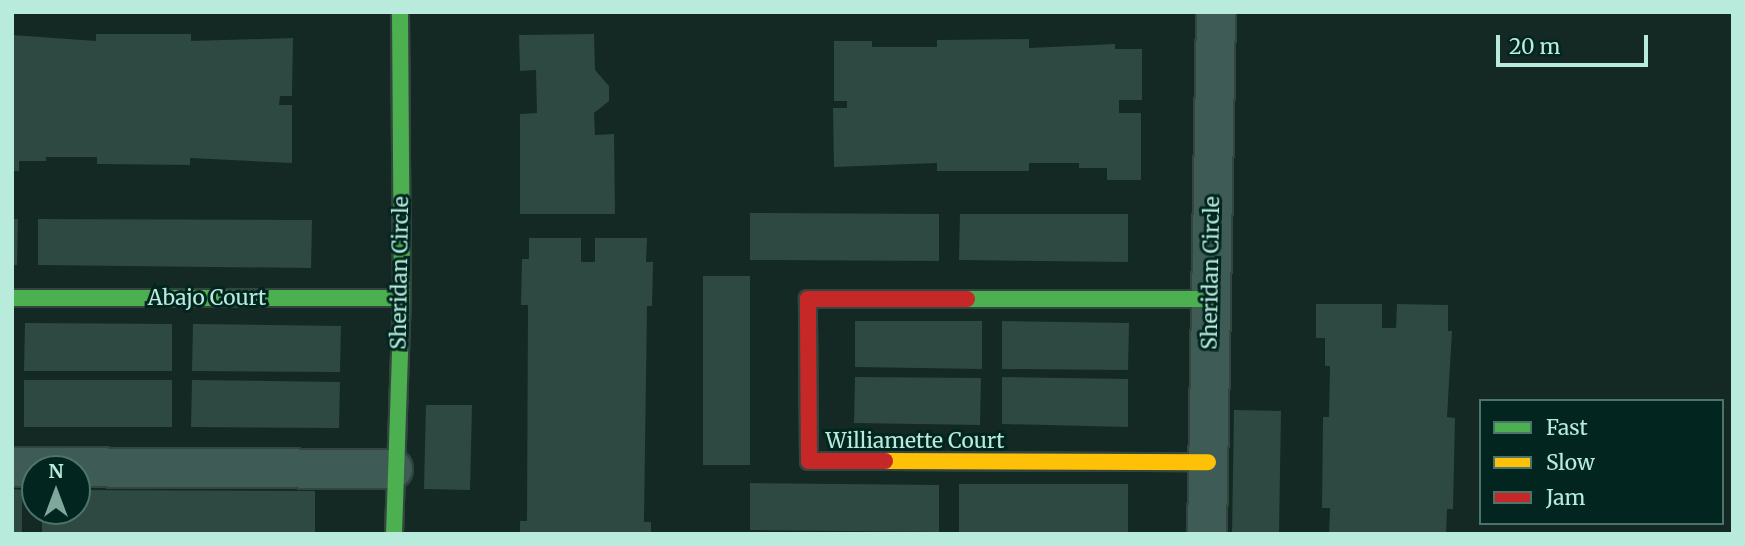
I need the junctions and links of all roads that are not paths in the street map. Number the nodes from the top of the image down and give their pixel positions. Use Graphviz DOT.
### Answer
graph roads {
  1 [pos="400,12"];
  2 [pos="1216,12"];
  3 [pos="12,298"];
  4 [pos="402,298"];
  5 [pos="1210,299"];
  6 [pos="1208,462"];
  7 [pos="12,467"];
  8 [pos="393,469"];
  9 [pos="394,534"];
  10 [pos="1207,534"];
  1 -- 4 [label="street, Sheridan Circle"];
  2 -- 5 [label="street, Sheridan Circle"];
  3 -- 4 [label="street, Abajo Court"];
  4 -- 8 [label="street, Sheridan Circle"];
  5 -- 6 [label="street, Sheridan Circle"];
  5 -- 6 [label="street, Williamette Court"];
  6 -- 10 [label="street, Sheridan Circle"];
  7 -- 8 [label="street"];
  8 -- 9 [label="street, Sheridan Circle"];
}
